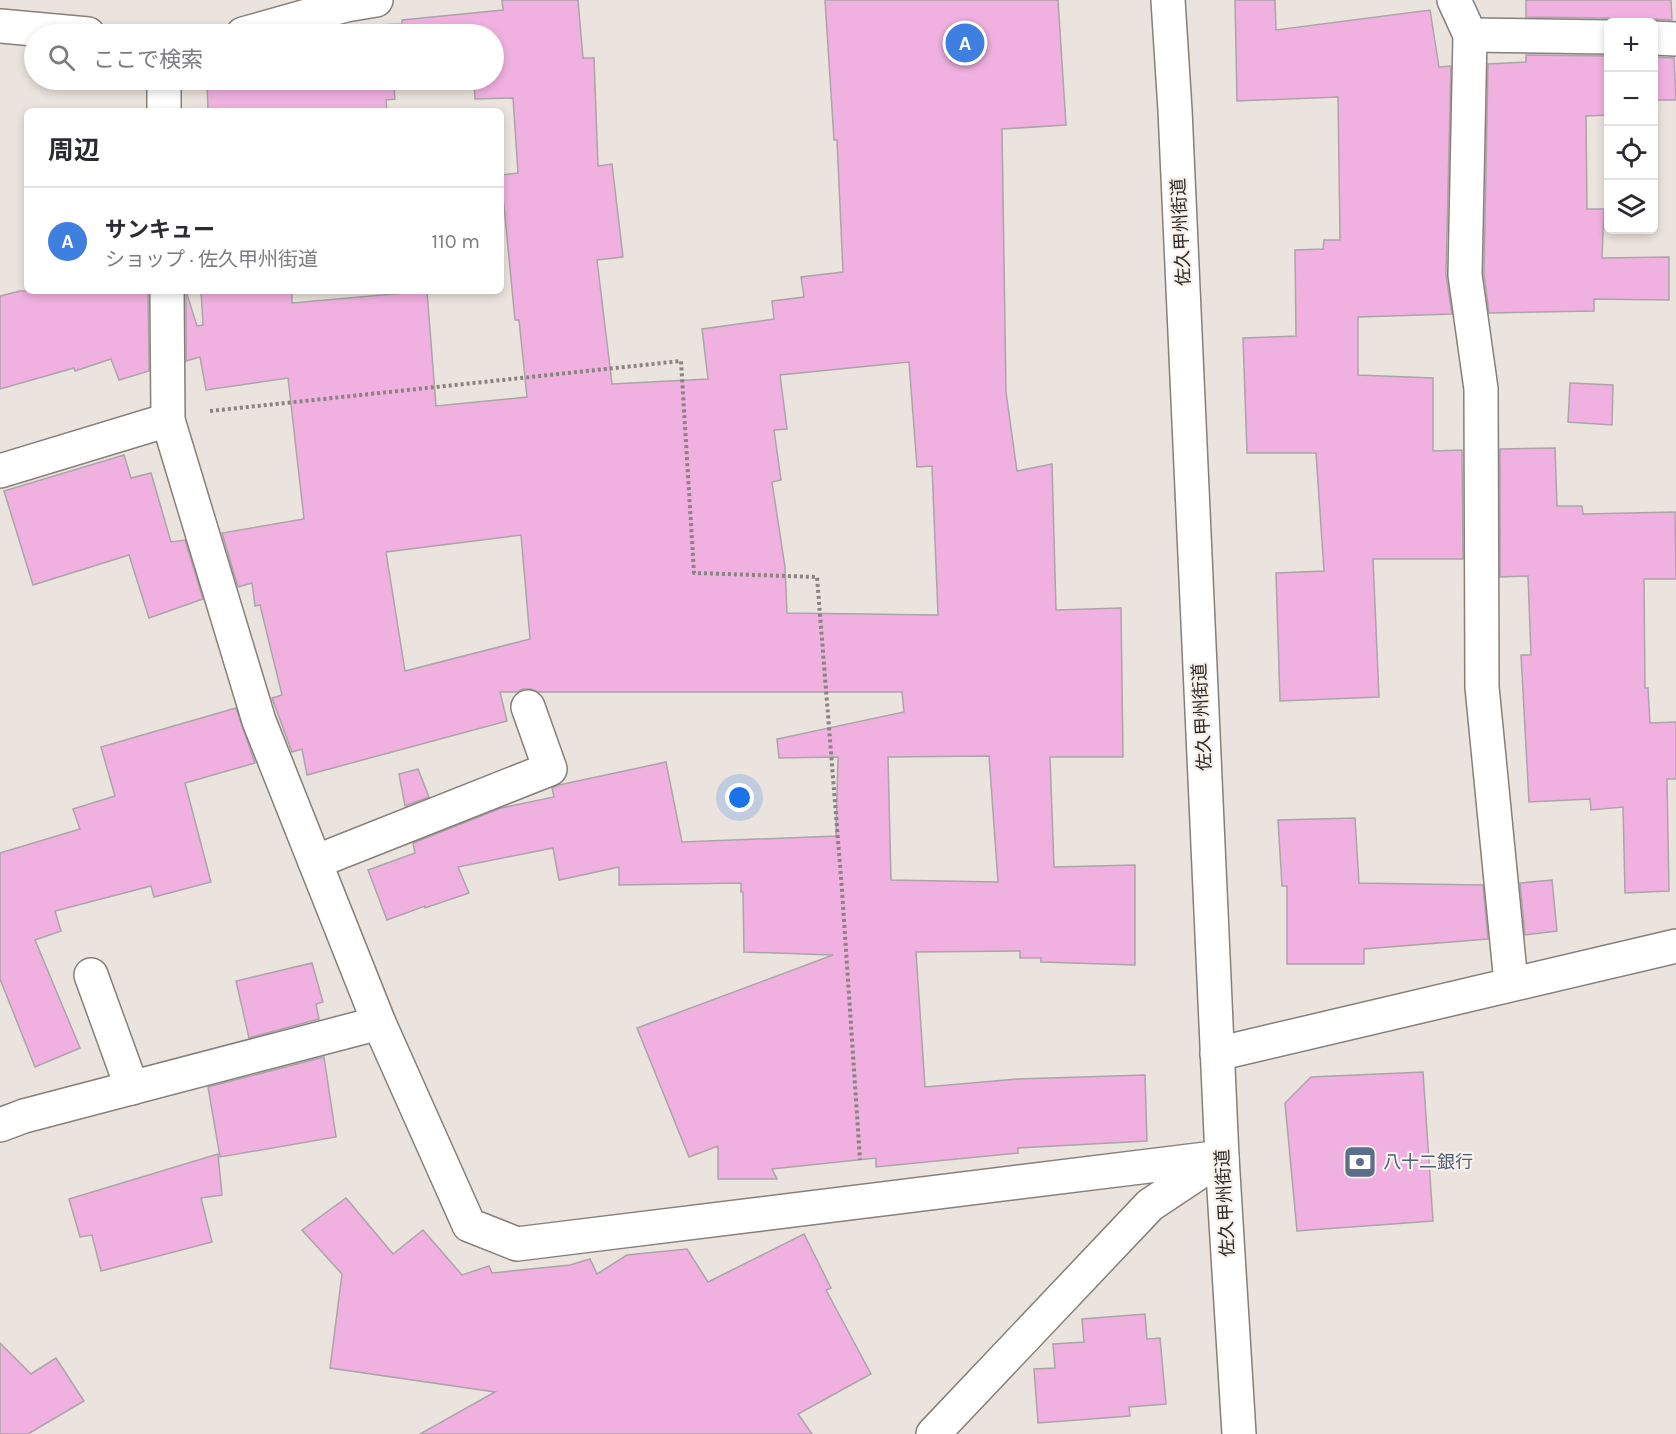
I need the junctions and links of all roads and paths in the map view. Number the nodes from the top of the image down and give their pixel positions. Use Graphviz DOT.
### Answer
graph roads {
  1 [pos="1168,0"];
  2 [pos="1454,0"];
  3 [pos="355,2"];
  4 [pos="278,24"];
  5 [pos="0,26"];
  6 [pos="24,28"];
  7 [pos="1470,35"];
  8 [pos="1604,38"];
  9 [pos="1658,38"];
  10 [pos="1676,39"];
  11 [pos="164,90"];
  12 [pos="164,108"];
  13 [pos="167,294"];
  14 [pos="168,420"];
  15 [pos="0,471"];
  16 [pos="528,706"];
  17 [pos="315,862"];
  18 [pos="1676,946"];
  19 [pos="91,975"];
  20 [pos="1511,983"];
  21 [pos="379,1023"];
  22 [pos="1217,1054"];
  23 [pos="132,1088"];
  24 [pos="0,1125"];
  25 [pos="1222,1157"];
  26 [pos="863,1202"];
  27 [pos="933,1434"];
  28 [pos="1239,1434"];
  1 -- 22 [label="street, 佐久甲州街道"];
  2 -- 7 [label="street"];
  3 -- 4 [label="street"];
  5 -- 6 [label="street"];
  7 -- 8 [label="street"];
  7 -- 20 [label="street"];
  9 -- 10 [label="street"];
  11 -- 12 [label="street"];
  13 -- 14 [label="street"];
  14 -- 15 [label="street"];
  14 -- 17 [label="street"];
  14 -- 26 [label="path"];
  16 -- 17 [label="street"];
  17 -- 21 [label="street"];
  18 -- 20 [label="street"];
  19 -- 23 [label="street"];
  20 -- 22 [label="street"];
  21 -- 23 [label="street"];
  21 -- 26 [label="street"];
  22 -- 25 [label="street, 佐久甲州街道"];
  23 -- 24 [label="street"];
  25 -- 26 [label="street"];
  25 -- 27 [label="street"];
  25 -- 28 [label="street, 佐久甲州街道"];
}
